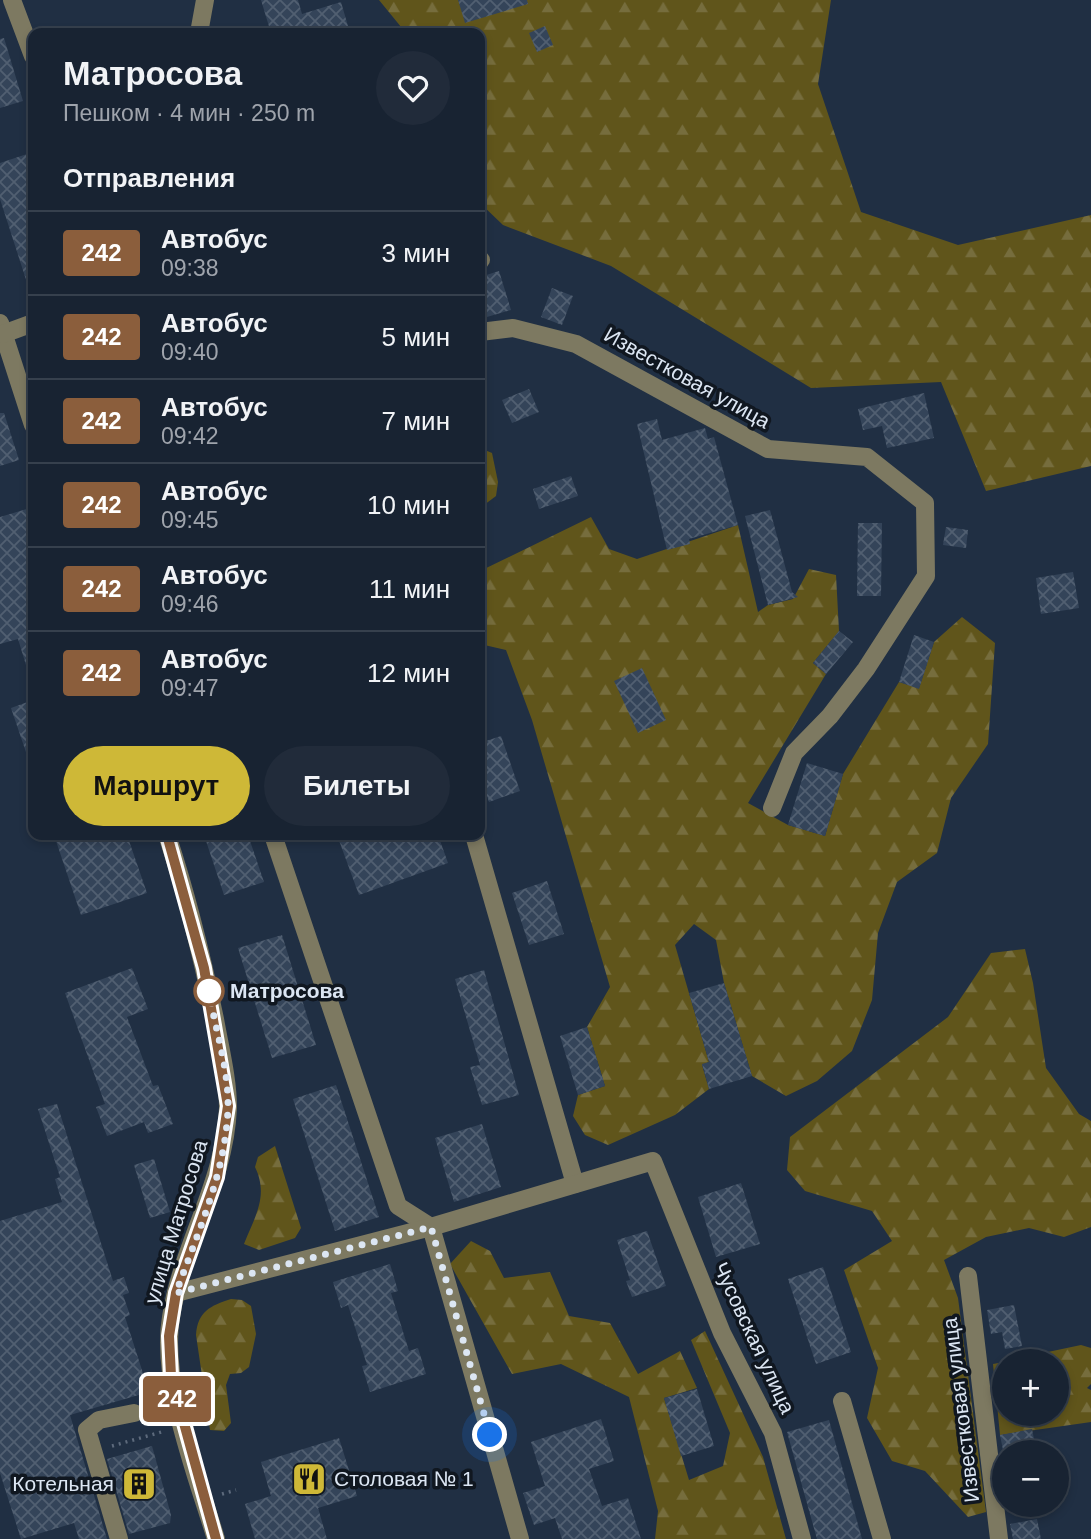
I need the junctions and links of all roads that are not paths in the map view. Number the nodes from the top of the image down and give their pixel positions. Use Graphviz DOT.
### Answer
graph roads {
  1 [pos="12,0"];
  2 [pos="205,0"];
  3 [pos="200,28"];
  4 [pos="28,43"];
  5 [pos="28,324"];
  6 [pos="2,328"];
  7 [pos="485,331"];
  8 [pos="28,409"];
  9 [pos="772,808"];
  10 [pos="168,840"];
  11 [pos="275,840"];
  12 [pos="475,840"];
  13 [pos="575,1184"];
  14 [pos="431,1227"];
  15 [pos="968,1276"];
  16 [pos="176,1293"];
  17 [pos="842,1401"];
  18 [pos="134,1413"];
  19 [pos="118,1539"];
  20 [pos="216,1539"];
  21 [pos="520,1539"];
  22 [pos="802,1539"];
  23 [pos="882,1539"];
  24 [pos="999,1539"];
  1 -- 4 [label="street"];
  2 -- 3 [label="street"];
  5 -- 6 [label="street"];
  6 -- 8 [label="street"];
  7 -- 9 [label="street, Известковая улица"];
  10 -- 16 [label="street, улица Матросова"];
  11 -- 14 [label="street"];
  12 -- 13 [label="street"];
  13 -- 14 [label="street"];
  13 -- 22 [label="street, Чусовская улица"];
  14 -- 16 [label="street"];
  14 -- 21 [label="street"];
  15 -- 24 [label="street, Известковая улица"];
  16 -- 20 [label="street, улица Матросова"];
  17 -- 23 [label="street"];
  18 -- 19 [label="street"];
}
